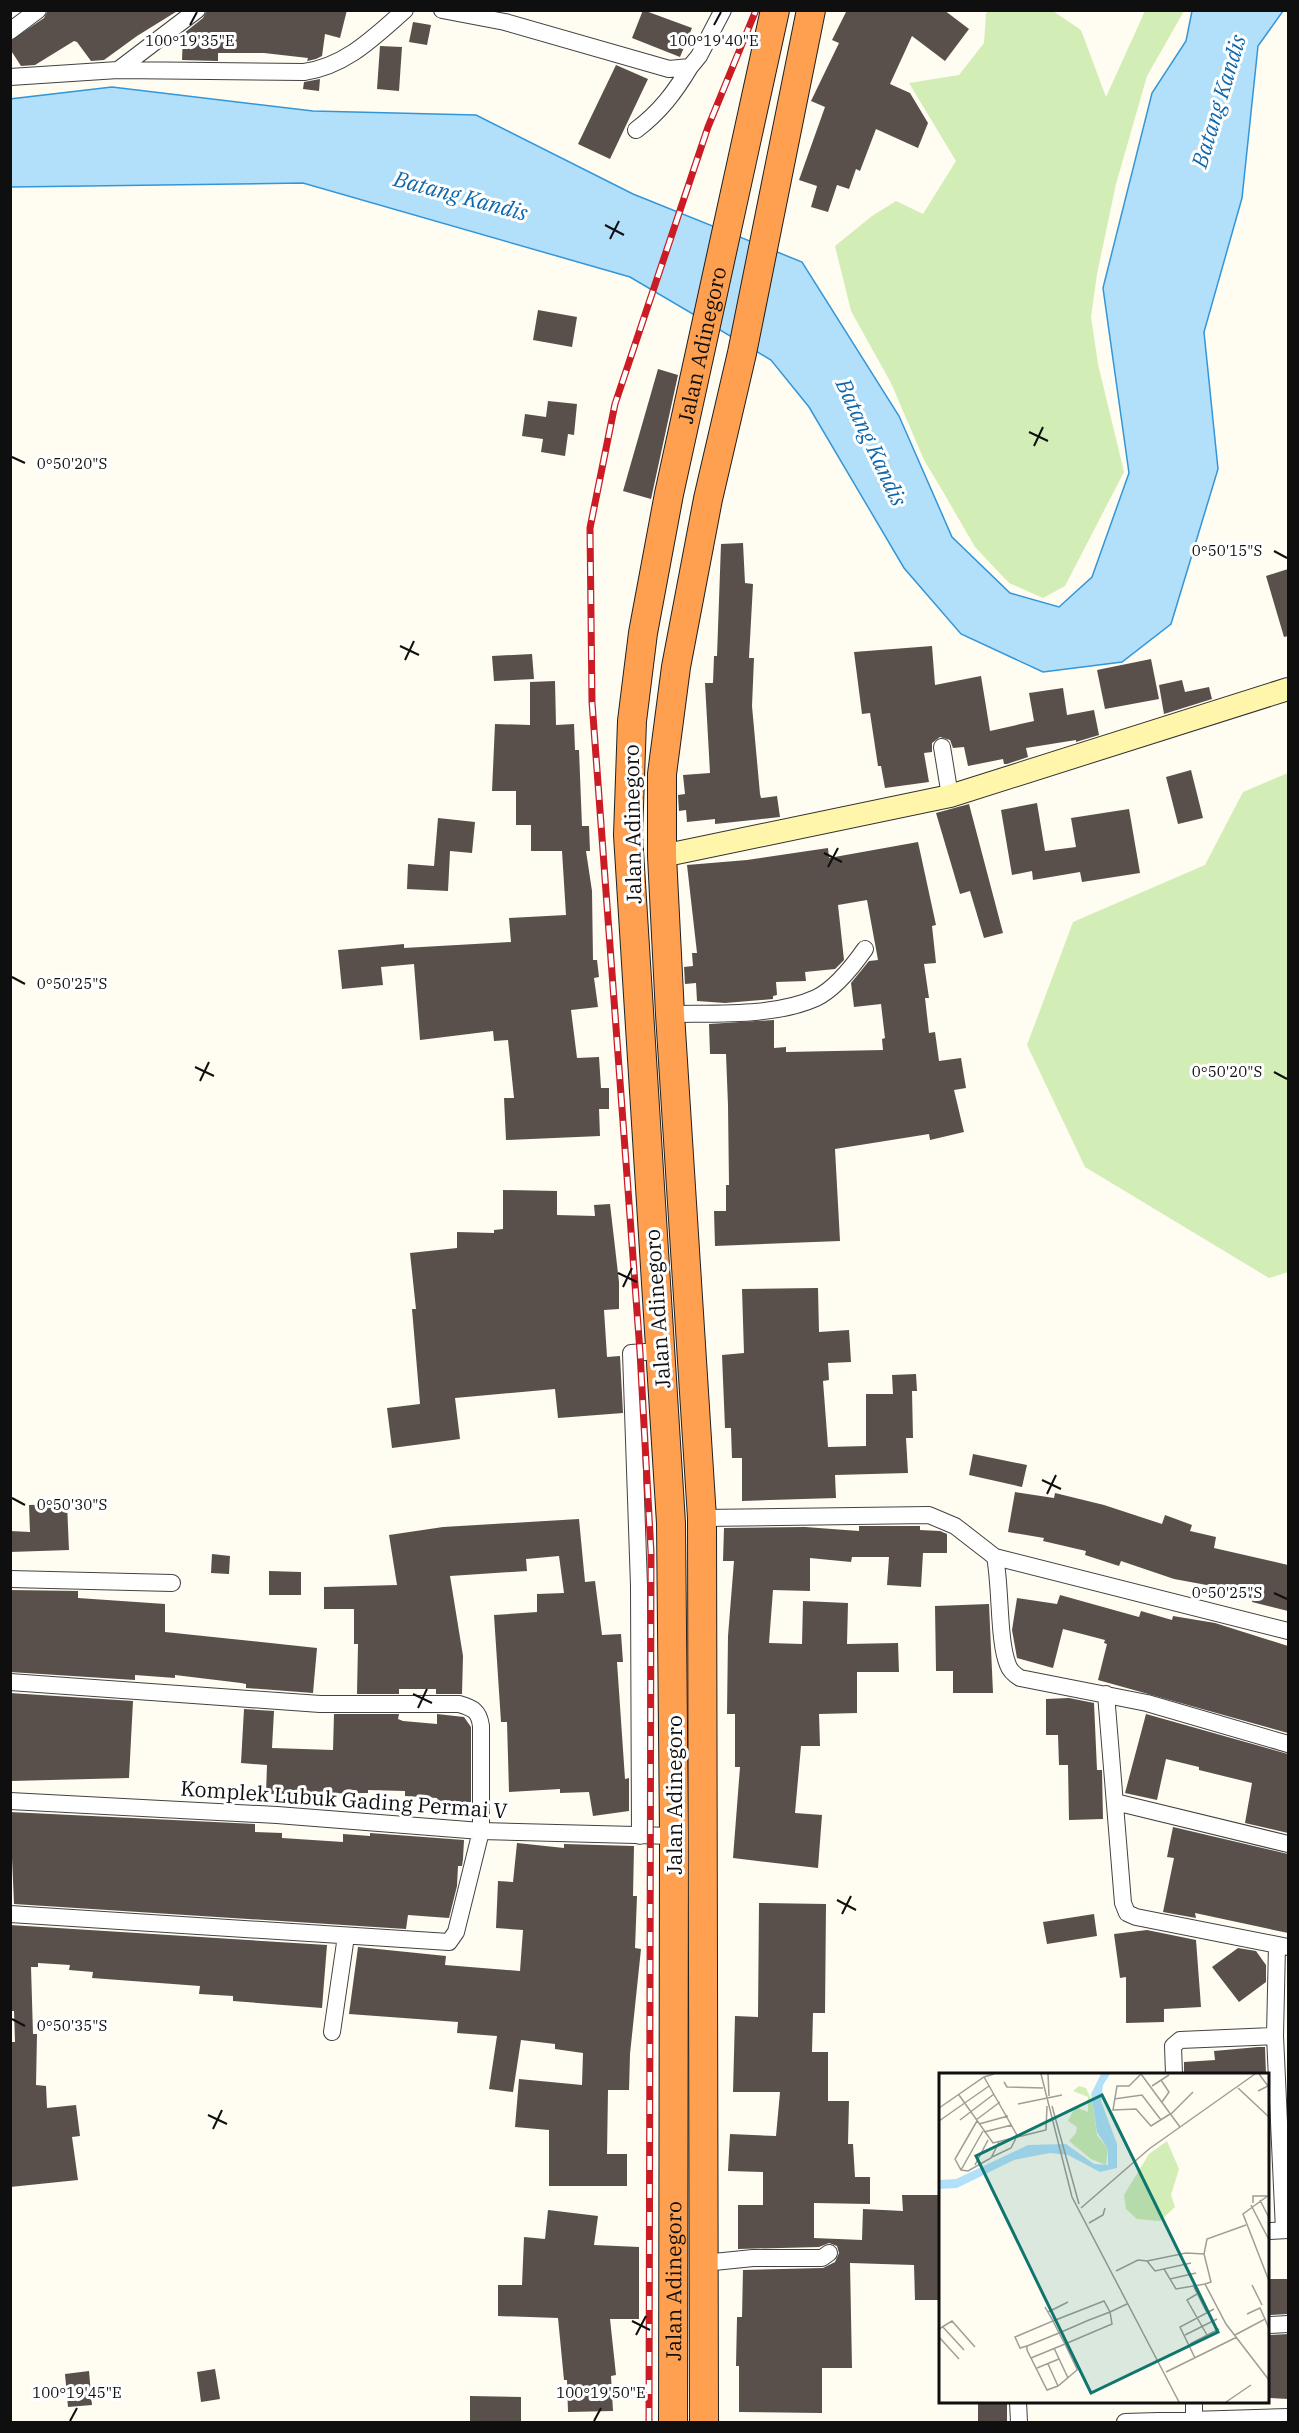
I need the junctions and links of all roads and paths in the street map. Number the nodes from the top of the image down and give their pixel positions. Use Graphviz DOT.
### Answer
graph roads {
  1 [pos="38,10"];
  2 [pos="197,10"];
  3 [pos="405,10"];
  4 [pos="442,10"];
  5 [pos="723,10"];
  6 [pos="775,10"];
  7 [pos="811,10"];
  8 [pos="10,31"];
  9 [pos="690,67"];
  10 [pos="118,70"];
  11 [pos="10,77"];
  12 [pos="636,130"];
  13 [pos="1288,688"];
  14 [pos="942,747"];
  15 [pos="950,796"];
  16 [pos="662,856"];
  17 [pos="865,949"];
  18 [pos="670,1014"];
  19 [pos="659,1351"];
  20 [pos="698,1428"];
  21 [pos="666,1430"];
  22 [pos="702,1518"];
  23 [pos="995,1557"];
  24 [pos="10,1579"];
  25 [pos="172,1583"];
  26 [pos="1288,1631"];
  27 [pos="10,1682"];
  28 [pos="1106,1694"];
  29 [pos="1288,1744"];
  30 [pos="10,1801"];
  31 [pos="1115,1802"];
  32 [pos="482,1831"];
  33 [pos="640,1836"];
  34 [pos="674,1836"];
  35 [pos="1288,1844"];
  36 [pos="10,1914"];
  37 [pos="346,1936"];
  38 [pos="1282,1946"];
  39 [pos="332,2032"];
  40 [pos="1275,2036"];
  41 [pos="1174,2073"];
  42 [pos="1280,2230"];
  43 [pos="829,2253"];
  44 [pos="704,2263"];
  45 [pos="1288,2324"];
  46 [pos="1269,2325"];
  47 [pos="672,2340"];
  48 [pos="704,2341"];
  49 [pos="1018,2403"];
  50 [pos="1194,2403"];
  51 [pos="1288,2417"];
  52 [pos="673,2418"];
  53 [pos="704,2419"];
  54 [pos="1194,2420"];
  55 [pos="1019,2422"];
  56 [pos="1125,2422"];
  1 -- 8 [label="street"];
  2 -- 10 [label="street"];
  3 -- 10 [label="street"];
  4 -- 9 [label="street"];
  5 -- 9 [label="street"];
  6 -- 19 [label="highway, Jalan Adinegoro"];
  7 -- 16 [label="highway, Jalan Adinegoro"];
  9 -- 12 [label="street"];
  10 -- 11 [label="street"];
  13 -- 15 [label="street"];
  14 -- 15 [label="street"];
  15 -- 16 [label="street"];
  16 -- 18 [label="highway, Jalan Adinegoro"];
  17 -- 18 [label="street"];
  18 -- 20 [label="highway, Jalan Adinegoro"];
  19 -- 21 [label="highway, Jalan Adinegoro"];
  19 -- 33 [label="street"];
  20 -- 21 [label="highway"];
  20 -- 22 [label="highway, Jalan Adinegoro"];
  21 -- 34 [label="highway, Jalan Adinegoro"];
  22 -- 23 [label="street"];
  22 -- 44 [label="highway, Jalan Adinegoro"];
  23 -- 26 [label="street"];
  23 -- 28 [label="street"];
  24 -- 25 [label="street"];
  27 -- 32 [label="street"];
  28 -- 29 [label="street"];
  28 -- 31 [label="street"];
  30 -- 32 [label="street, Komplek Lubuk Gading Permai V"];
  31 -- 35 [label="street"];
  31 -- 38 [label="street"];
  32 -- 33 [label="street, Komplek Lubuk Gading Permai V"];
  32 -- 37 [label="street"];
  33 -- 34 [label="street, Komplek Lubuk Gading Permai V"];
  34 -- 47 [label="highway, Jalan Adinegoro"];
  36 -- 37 [label="street"];
  37 -- 39 [label="street"];
  38 -- 40 [label="street"];
  40 -- 41 [label="street"];
  40 -- 42 [label="street"];
  43 -- 44 [label="street"];
  44 -- 48 [label="highway, Jalan Adinegoro"];
  45 -- 46 [label="street"];
  47 -- 48 [label="highway"];
  47 -- 52 [label="highway, Jalan Adinegoro"];
  48 -- 53 [label="highway, Jalan Adinegoro"];
  49 -- 55 [label="street"];
  50 -- 54 [label="street"];
  51 -- 54 [label="street"];
  52 -- 53 [label="highway"];
  54 -- 56 [label="street"];
}
